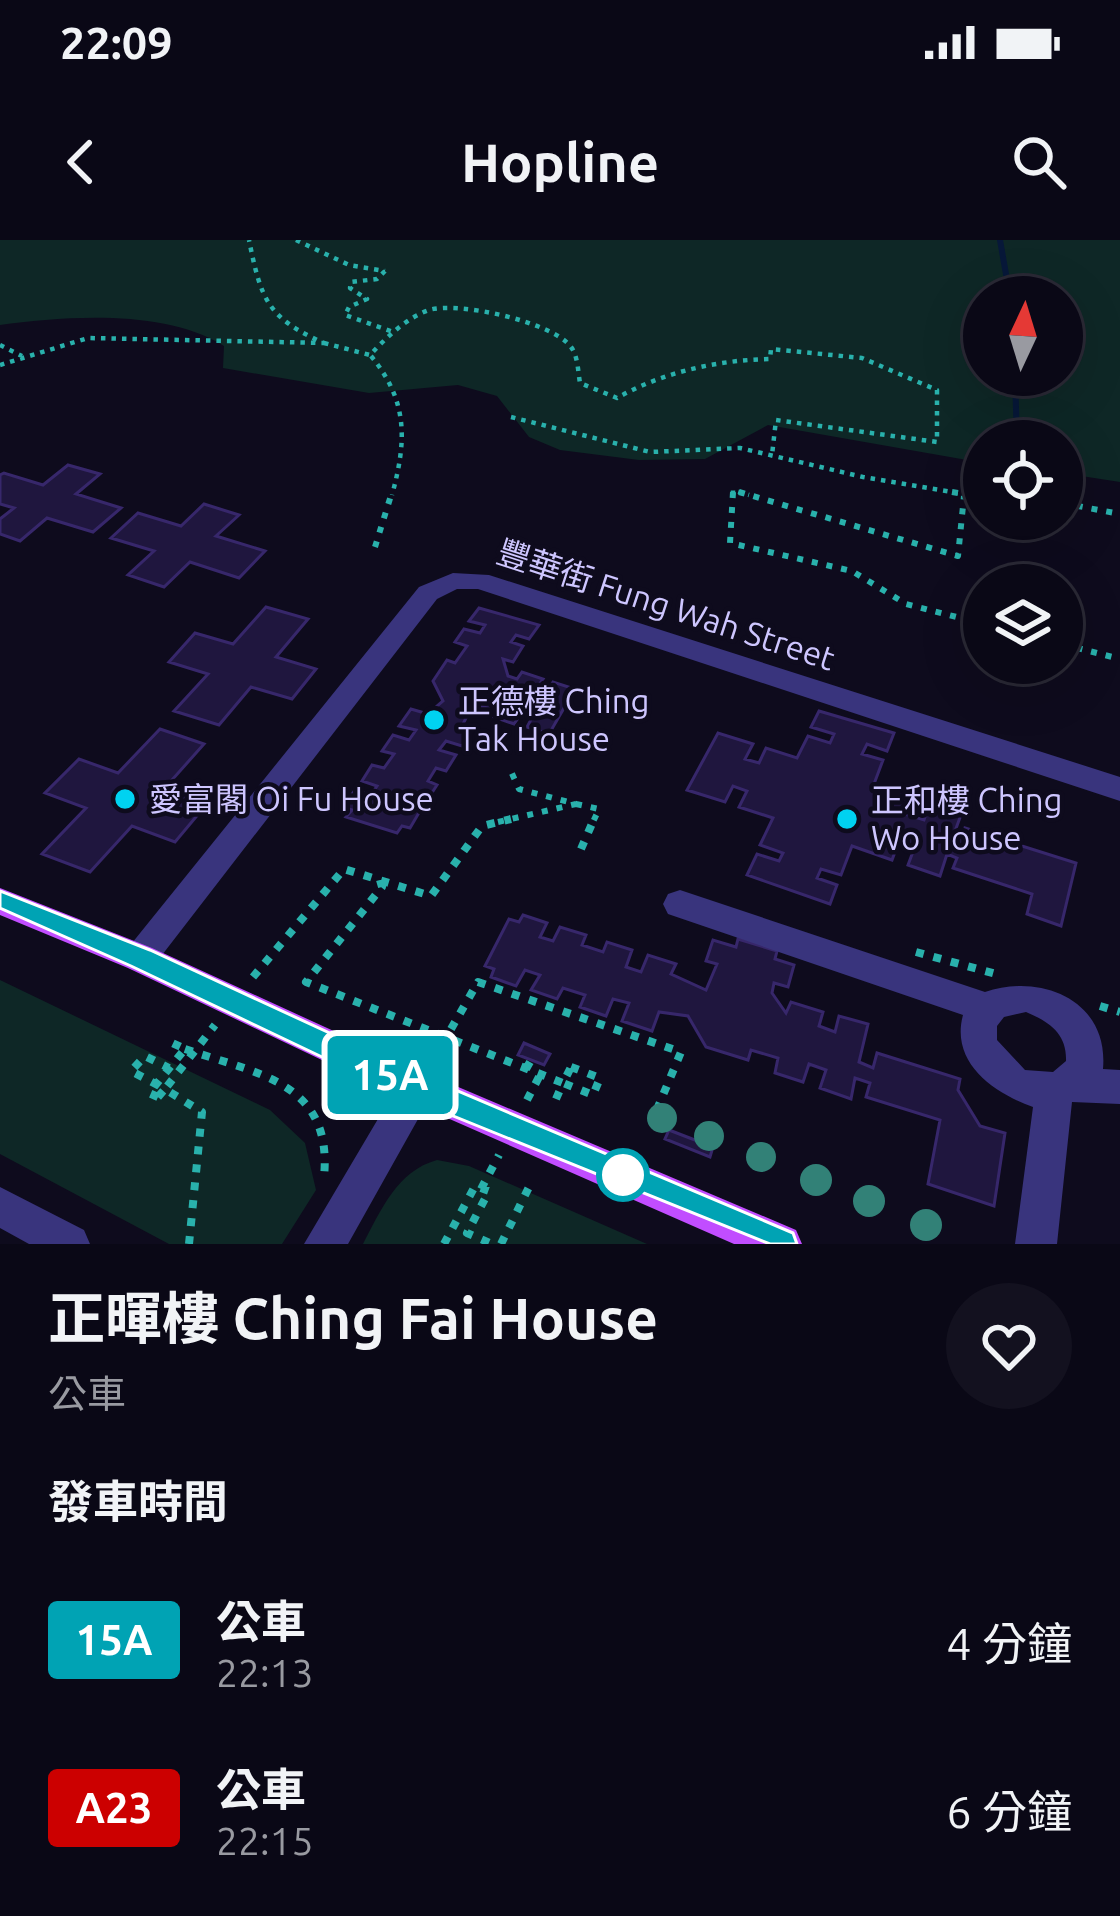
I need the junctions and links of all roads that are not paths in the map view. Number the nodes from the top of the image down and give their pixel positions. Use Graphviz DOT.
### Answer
graph roads {
  1 [pos="1120,789"];
  2 [pos="0,901"];
  3 [pos="680,904"];
  4 [pos="140,958"];
  5 [pos="987,1008"];
  6 [pos="1063,1086"];
  7 [pos="417,1087"];
  8 [pos="1120,1087"];
  9 [pos="0,1206"];
  10 [pos="69,1244"];
  11 [pos="326,1244"];
  12 [pos="781,1244"];
  13 [pos="1036,1244"];
  1 -- 4 [label="street, 豐華街 Fung Wah Street"];
  2 -- 4 [label="main road"];
  3 -- 5 [label="street"];
  4 -- 7 [label="main road"];
  5 -- 6 [label="street"];
  5 -- 6 [label="street"];
  6 -- 8 [label="street"];
  6 -- 13 [label="street"];
  7 -- 11 [label="street"];
  7 -- 12 [label="main road"];
  9 -- 10 [label="street"];
}
